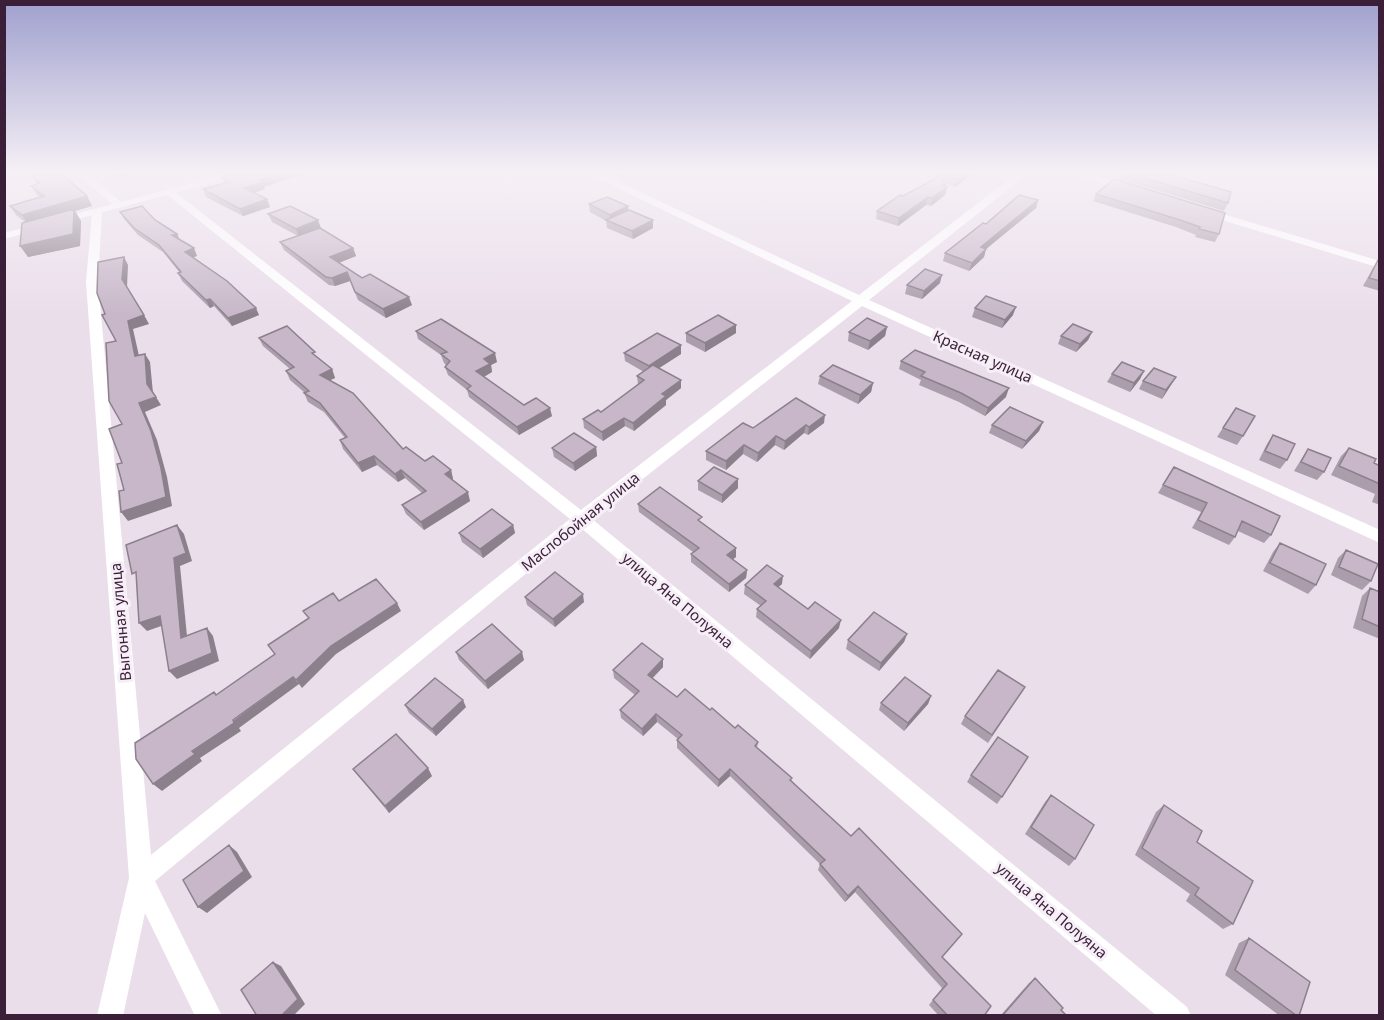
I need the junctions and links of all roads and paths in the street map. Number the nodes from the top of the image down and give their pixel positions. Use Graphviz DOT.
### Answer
graph roads {
  1 [pos="70,220"];
  2 [pos="97,220"];
  3 [pos="204,220"];
  4 [pos="689,220"];
  5 [pos="963,220"];
  6 [pos="1230,220"];
  7 [pos="4,236"];
  8 [pos="1380,265"];
  9 [pos="859,300"];
  10 [pos="581,519"];
  11 [pos="1380,537"];
  12 [pos="141,878"];
  13 [pos="110,1016"];
  14 [pos="209,1016"];
  15 [pos="1178,1016"];
  1 -- 7 [label="street"];
  2 -- 12 [label="street, Выгонная улица"];
  3 -- 10 [label="street, улица Яна Полуяна"];
  4 -- 9 [label="street, Красная улица"];
  5 -- 9 [label="street, Маслобойная улица"];
  6 -- 8 [label="street"];
  9 -- 10 [label="street, Маслобойная улица"];
  9 -- 11 [label="street, Красная улица"];
  10 -- 12 [label="street, Маслобойная улица"];
  10 -- 15 [label="street, улица Яна Полуяна"];
  12 -- 13 [label="street"];
  12 -- 14 [label="street, Выгонная улица"];
}
